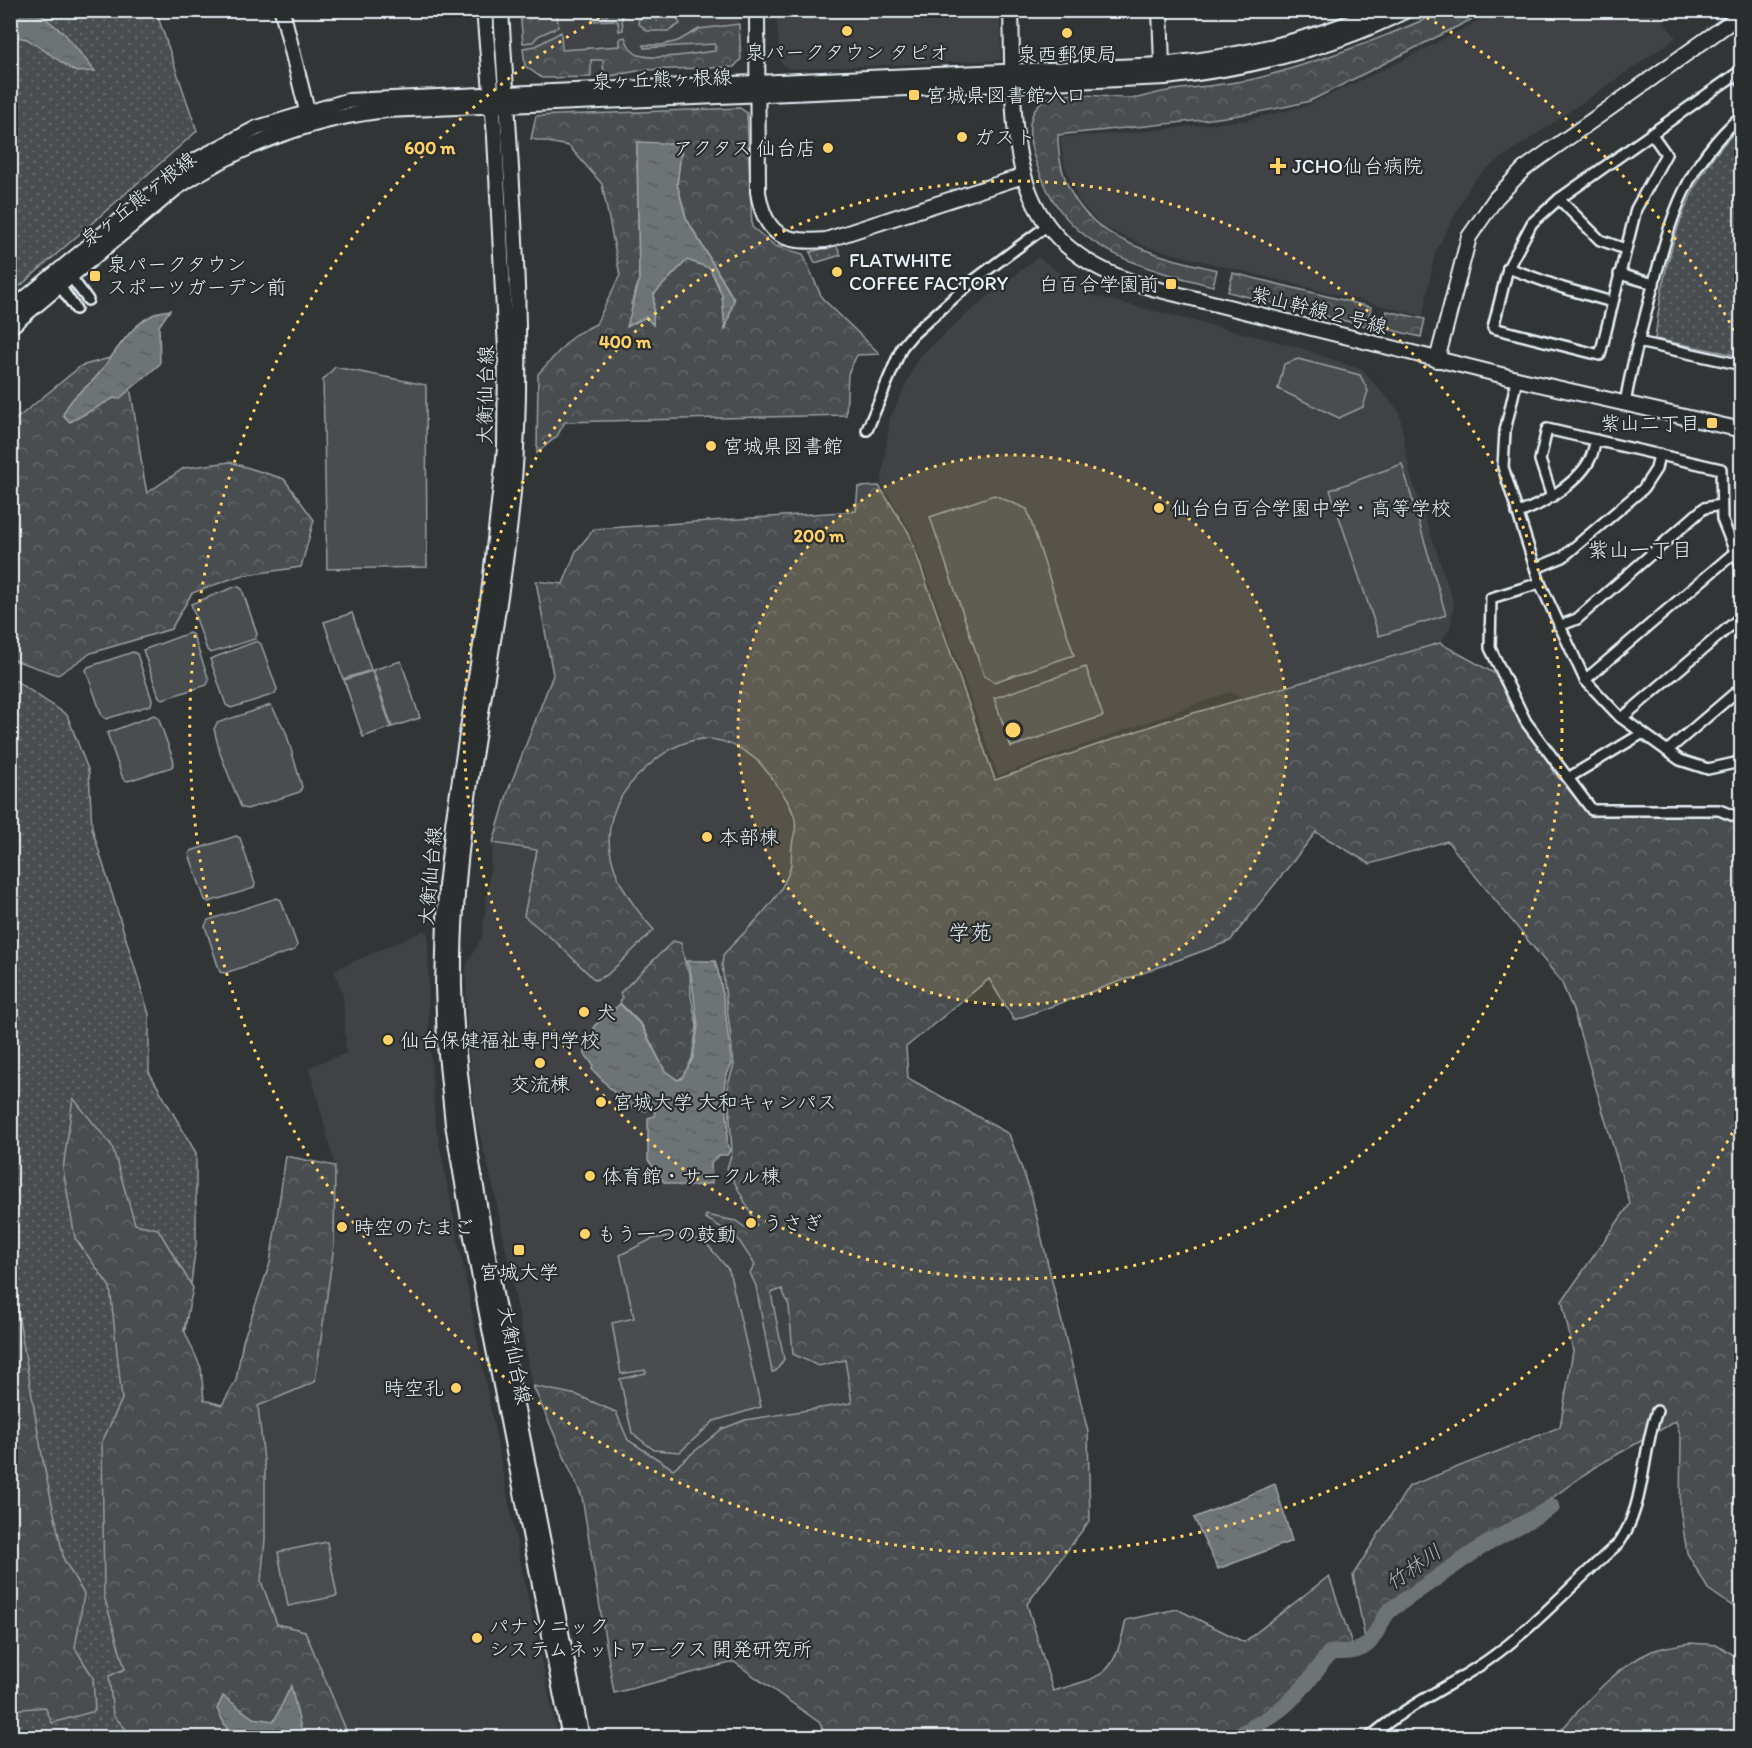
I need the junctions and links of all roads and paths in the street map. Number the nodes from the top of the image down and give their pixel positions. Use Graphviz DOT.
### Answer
graph roads {
  1 [pos="282,10"];
  2 [pos="484,10"];
  3 [pos="501,10"];
  4 [pos="757,10"];
  5 [pos="1011,10"];
  6 [pos="1160,10"];
  7 [pos="1380,10"];
  8 [pos="1407,10"];
  9 [pos="1742,14"];
  10 [pos="1162,65"];
  11 [pos="1013,79"];
  12 [pos="1742,82"];
  13 [pos="759,89"];
  14 [pos="498,100"];
  15 [pos="1742,115"];
  16 [pos="308,117"];
  17 [pos="1651,133"];
  18 [pos="1023,176"];
  19 [pos="1559,199"];
  20 [pos="1048,225"];
  21 [pos="1625,249"];
  22 [pos="1508,268"];
  23 [pos="1619,274"];
  24 [pos="64,276"];
  25 [pos="1654,284"];
  26 [pos="88,300"];
  27 [pos="1612,302"];
  28 [pos="76,309"];
  29 [pos="10,311"];
  30 [pos="10,327"];
  31 [pos="1638,342"];
  32 [pos="1437,360"];
  33 [pos="1742,365"];
  34 [pos="1517,379"];
  35 [pos="1625,405"];
  36 [pos="867,430"];
  37 [pos="1742,430"];
  38 [pos="1596,440"];
  39 [pos="1659,454"];
  40 [pos="1552,497"];
  41 [pos="1721,505"];
  42 [pos="1517,513"];
  43 [pos="1734,553"];
  44 [pos="499,565"];
  45 [pos="1536,568"];
  46 [pos="1742,569"];
  47 [pos="1540,583"];
  48 [pos="1742,616"];
  49 [pos="1559,626"];
  50 [pos="1585,680"];
  51 [pos="1742,687"];
  52 [pos="1622,718"];
  53 [pos="1643,733"];
  54 [pos="1668,751"];
  55 [pos="1742,758"];
  56 [pos="1568,778"];
  57 [pos="1742,819"];
  58 [pos="1657,1411"];
  59 [pos="570,1737"];
  60 [pos="582,1737"];
  61 [pos="1369,1737"];
  1 -- 16 [label="main road"];
  2 -- 14 [label="main road, 大衡仙台線"];
  3 -- 14 [label="main road, 大衡仙台線"];
  4 -- 13 [label="main road"];
  5 -- 11 [label="main road, 紫山幹線２号線"];
  6 -- 10 [label="main road"];
  7 -- 10 [label="main road, 泉ヶ丘熊ヶ根線"];
  8 -- 11 [label="main road, 泉ヶ丘熊ヶ根線"];
  9 -- 32 [label="main road"];
  10 -- 11 [label="main road, 泉ヶ丘熊ヶ根線"];
  11 -- 13 [label="main road, 泉ヶ丘熊ヶ根線"];
  11 -- 18 [label="main road, 紫山幹線２号線"];
  12 -- 17 [label="street"];
  13 -- 14 [label="main road, 泉ヶ丘熊ヶ根線"];
  13 -- 18 [label="main road"];
  14 -- 16 [label="main road, 泉ヶ丘熊ヶ根線"];
  14 -- 44 [label="main road, 大衡仙台線"];
  15 -- 25 [label="street"];
  16 -- 24 [label="main road, 泉ヶ丘熊ヶ根線"];
  17 -- 19 [label="street"];
  17 -- 21 [label="street"];
  18 -- 20 [label="main road, 紫山幹線２号線"];
  19 -- 21 [label="street"];
  19 -- 22 [label="street"];
  20 -- 32 [label="main road, 紫山幹線２号線"];
  20 -- 36 [label="street"];
  21 -- 23 [label="street"];
  22 -- 27 [label="street"];
  22 -- 27 [label="street"];
  23 -- 25 [label="street"];
  23 -- 27 [label="street"];
  24 -- 26 [label="street"];
  24 -- 28 [label="street"];
  24 -- 29 [label="main road, 泉ヶ丘熊ヶ根線"];
  24 -- 30 [label="main road, 泉ヶ丘熊ヶ根線"];
  25 -- 31 [label="street"];
  31 -- 33 [label="street"];
  31 -- 35 [label="street"];
  32 -- 34 [label="main road, 紫山幹線２号線"];
  34 -- 35 [label="main road, 紫山幹線２号線"];
  34 -- 42 [label="street"];
  35 -- 37 [label="main road, 紫山幹線２号線"];
  38 -- 39 [label="street"];
  38 -- 40 [label="street"];
  38 -- 40 [label="street"];
  39 -- 41 [label="street"];
  39 -- 45 [label="street"];
  40 -- 42 [label="street"];
  41 -- 43 [label="street"];
  41 -- 49 [label="street"];
  42 -- 45 [label="street"];
  43 -- 46 [label="street"];
  43 -- 50 [label="street"];
  44 -- 59 [label="main road, 大衡仙台線"];
  44 -- 60 [label="main road, 大衡仙台線"];
  45 -- 47 [label="street"];
  47 -- 49 [label="street"];
  47 -- 56 [label="street"];
  48 -- 52 [label="street"];
  49 -- 50 [label="street"];
  50 -- 52 [label="street"];
  51 -- 54 [label="street"];
  52 -- 53 [label="street"];
  53 -- 54 [label="street"];
  53 -- 56 [label="street"];
  54 -- 55 [label="street"];
  56 -- 57 [label="street"];
  58 -- 61 [label="street"];
}
